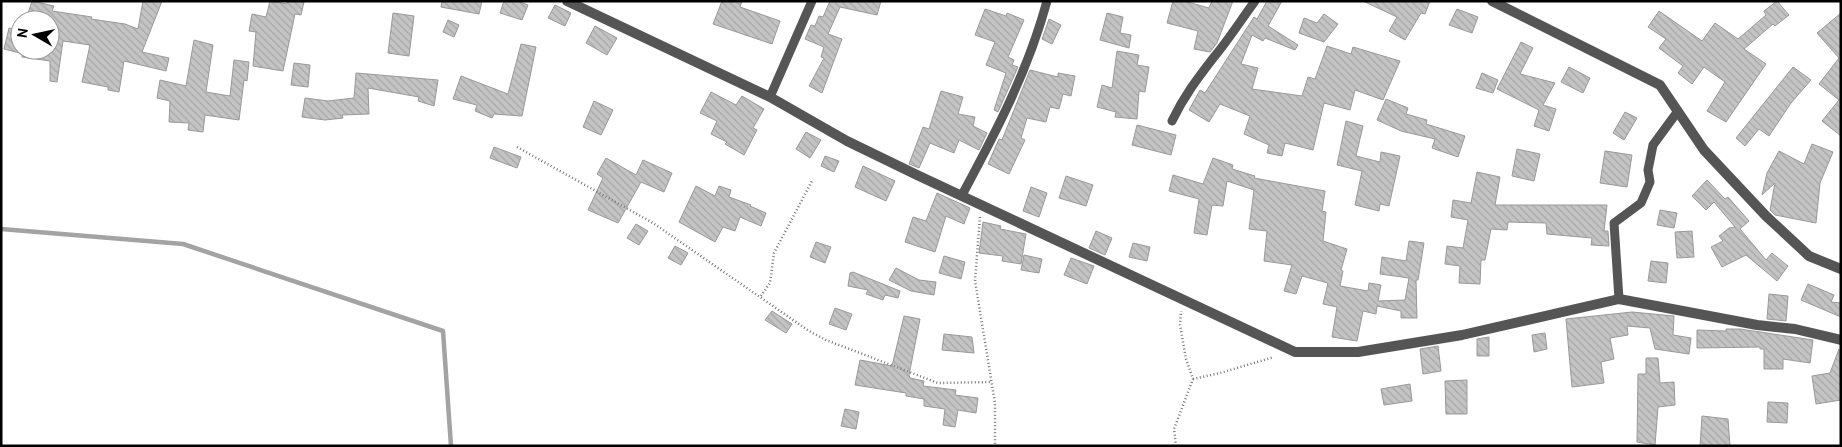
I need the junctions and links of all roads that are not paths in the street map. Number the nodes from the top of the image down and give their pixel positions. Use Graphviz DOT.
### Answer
graph roads {
  1 [pos="567,1"];
  2 [pos="812,1"];
  3 [pos="1047,1"];
  4 [pos="1255,1"];
  5 [pos="1492,1"];
  6 [pos="770,97"];
  7 [pos="1678,111"];
  8 [pos="1172,121"];
  9 [pos="962,195"];
  10 [pos="1841,270"];
  11 [pos="1619,299"];
  12 [pos="1841,340"];
  1 -- 6 [label="street"];
  2 -- 6 [label="lane"];
  3 -- 9 [label="lane"];
  4 -- 8 [label="lane"];
  5 -- 7 [label="street"];
  6 -- 9 [label="street"];
  7 -- 10 [label="street"];
  7 -- 11 [label="lane"];
  9 -- 11 [label="street"];
  11 -- 12 [label="street"];
}
